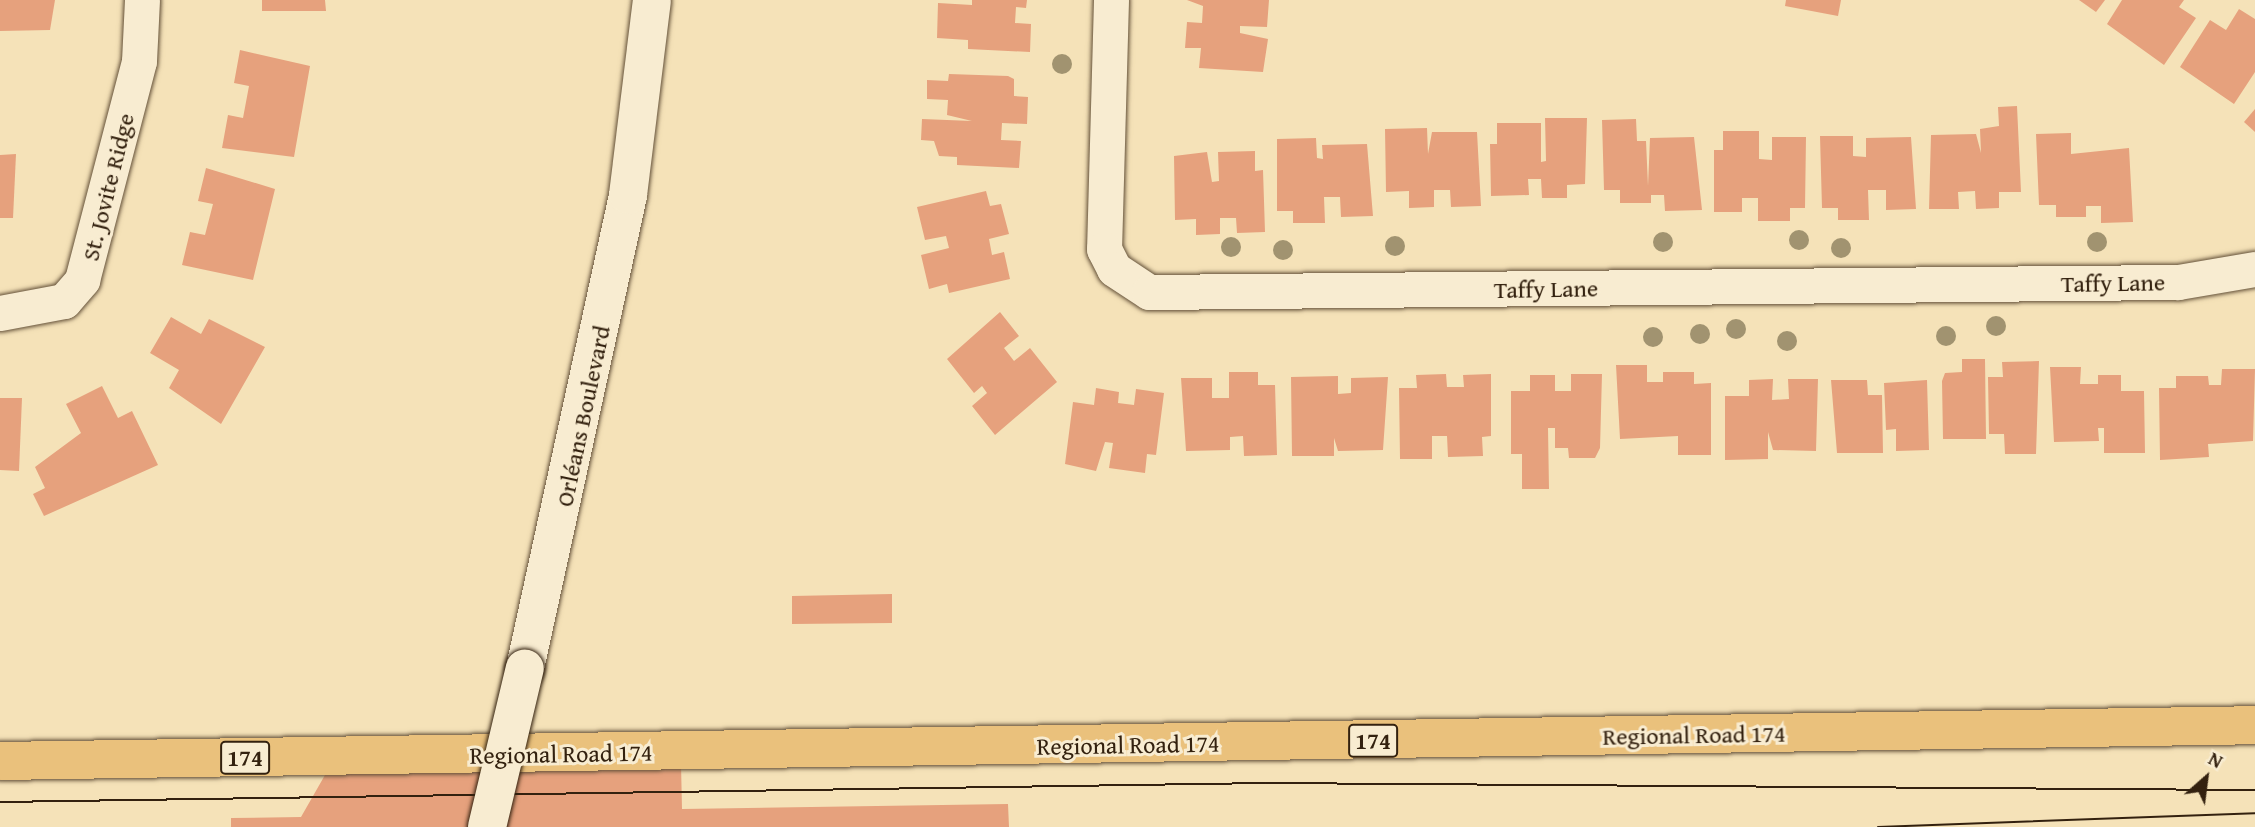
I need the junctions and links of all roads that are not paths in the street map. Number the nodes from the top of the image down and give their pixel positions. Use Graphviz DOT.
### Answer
graph roads {
  1 [pos="142,0"];
  2 [pos="652,0"];
  3 [pos="1111,0"];
  4 [pos="2255,269"];
  5 [pos="0,313"];
  6 [pos="2255,725"];
  7 [pos="0,761"];
  8 [pos="487,827"];
  1 -- 5 [label="street, St. Jovite Ridge"];
  2 -- 8 [label="main road, Orléans Boulevard, bridge"];
  3 -- 4 [label="street, Taffy Lane"];
  6 -- 7 [label="highway, Regional Road 174 / 174"];
}
